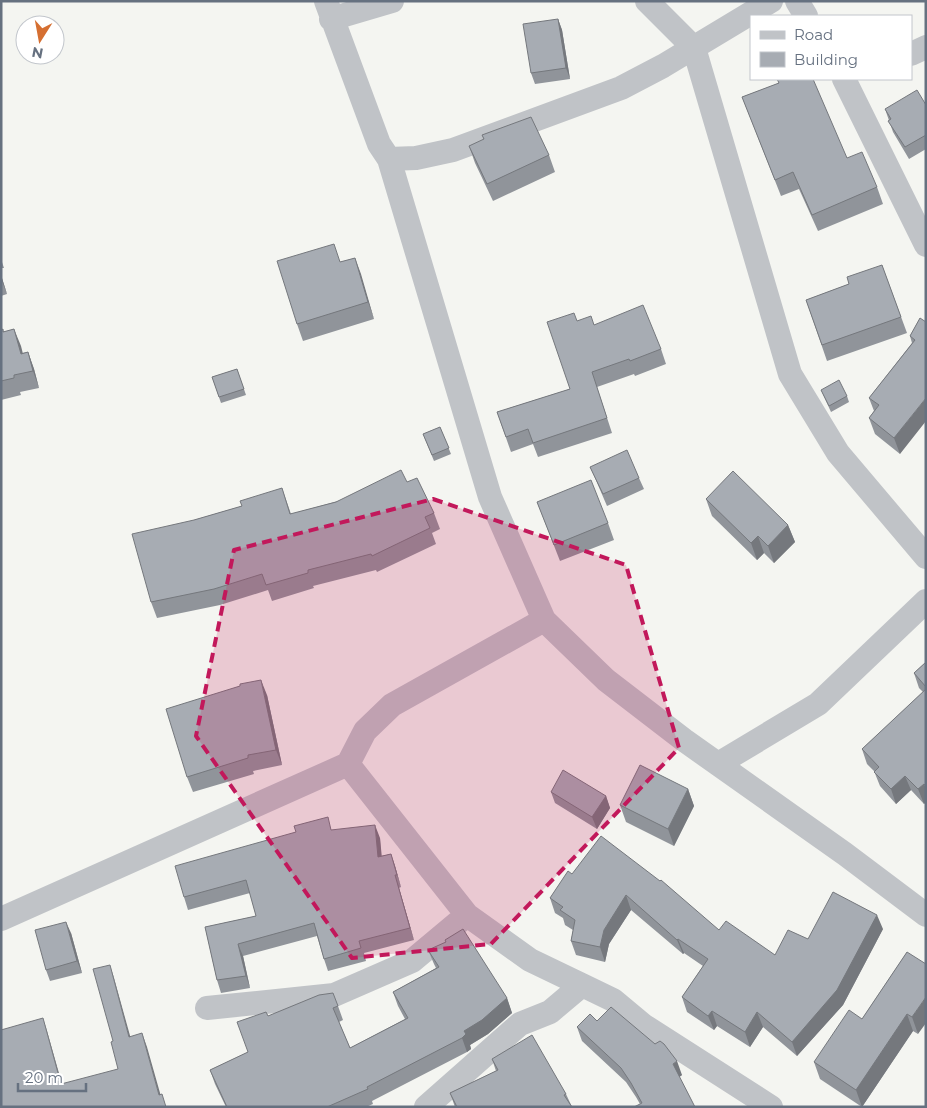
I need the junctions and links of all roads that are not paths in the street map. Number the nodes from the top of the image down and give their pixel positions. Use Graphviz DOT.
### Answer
graph roads {
  1 [pos="392,1"];
  2 [pos="647,1"];
  3 [pos="771,1"];
  4 [pos="797,1"];
  5 [pos="329,10"];
  6 [pos="805,15"];
  7 [pos="926,47"];
  8 [pos="694,48"];
  9 [pos="912,54"];
  10 [pos="846,80"];
  11 [pos="389,159"];
  12 [pos="926,245"];
  13 [pos="926,557"];
  14 [pos="926,601"];
  15 [pos="544,620"];
  16 [pos="348,764"];
  17 [pos="718,764"];
  18 [pos="466,915"];
  19 [pos="926,915"];
  20 [pos="1,919"];
  21 [pos="582,984"];
  22 [pos="207,1008"];
  23 [pos="426,1107"];
  24 [pos="772,1107"];
  1 -- 5 [label="street"];
  2 -- 8 [label="street"];
  3 -- 8 [label="street"];
  4 -- 6 [label="street"];
  5 -- 11 [label="street"];
  7 -- 9 [label="street"];
  8 -- 11 [label="street"];
  8 -- 13 [label="street"];
  10 -- 12 [label="street"];
  11 -- 15 [label="street"];
  14 -- 17 [label="street"];
  15 -- 16 [label="street"];
  15 -- 17 [label="street"];
  16 -- 18 [label="street"];
  16 -- 20 [label="street"];
  17 -- 19 [label="street"];
  18 -- 21 [label="street"];
  18 -- 22 [label="street"];
  21 -- 23 [label="street"];
  21 -- 24 [label="street"];
}
